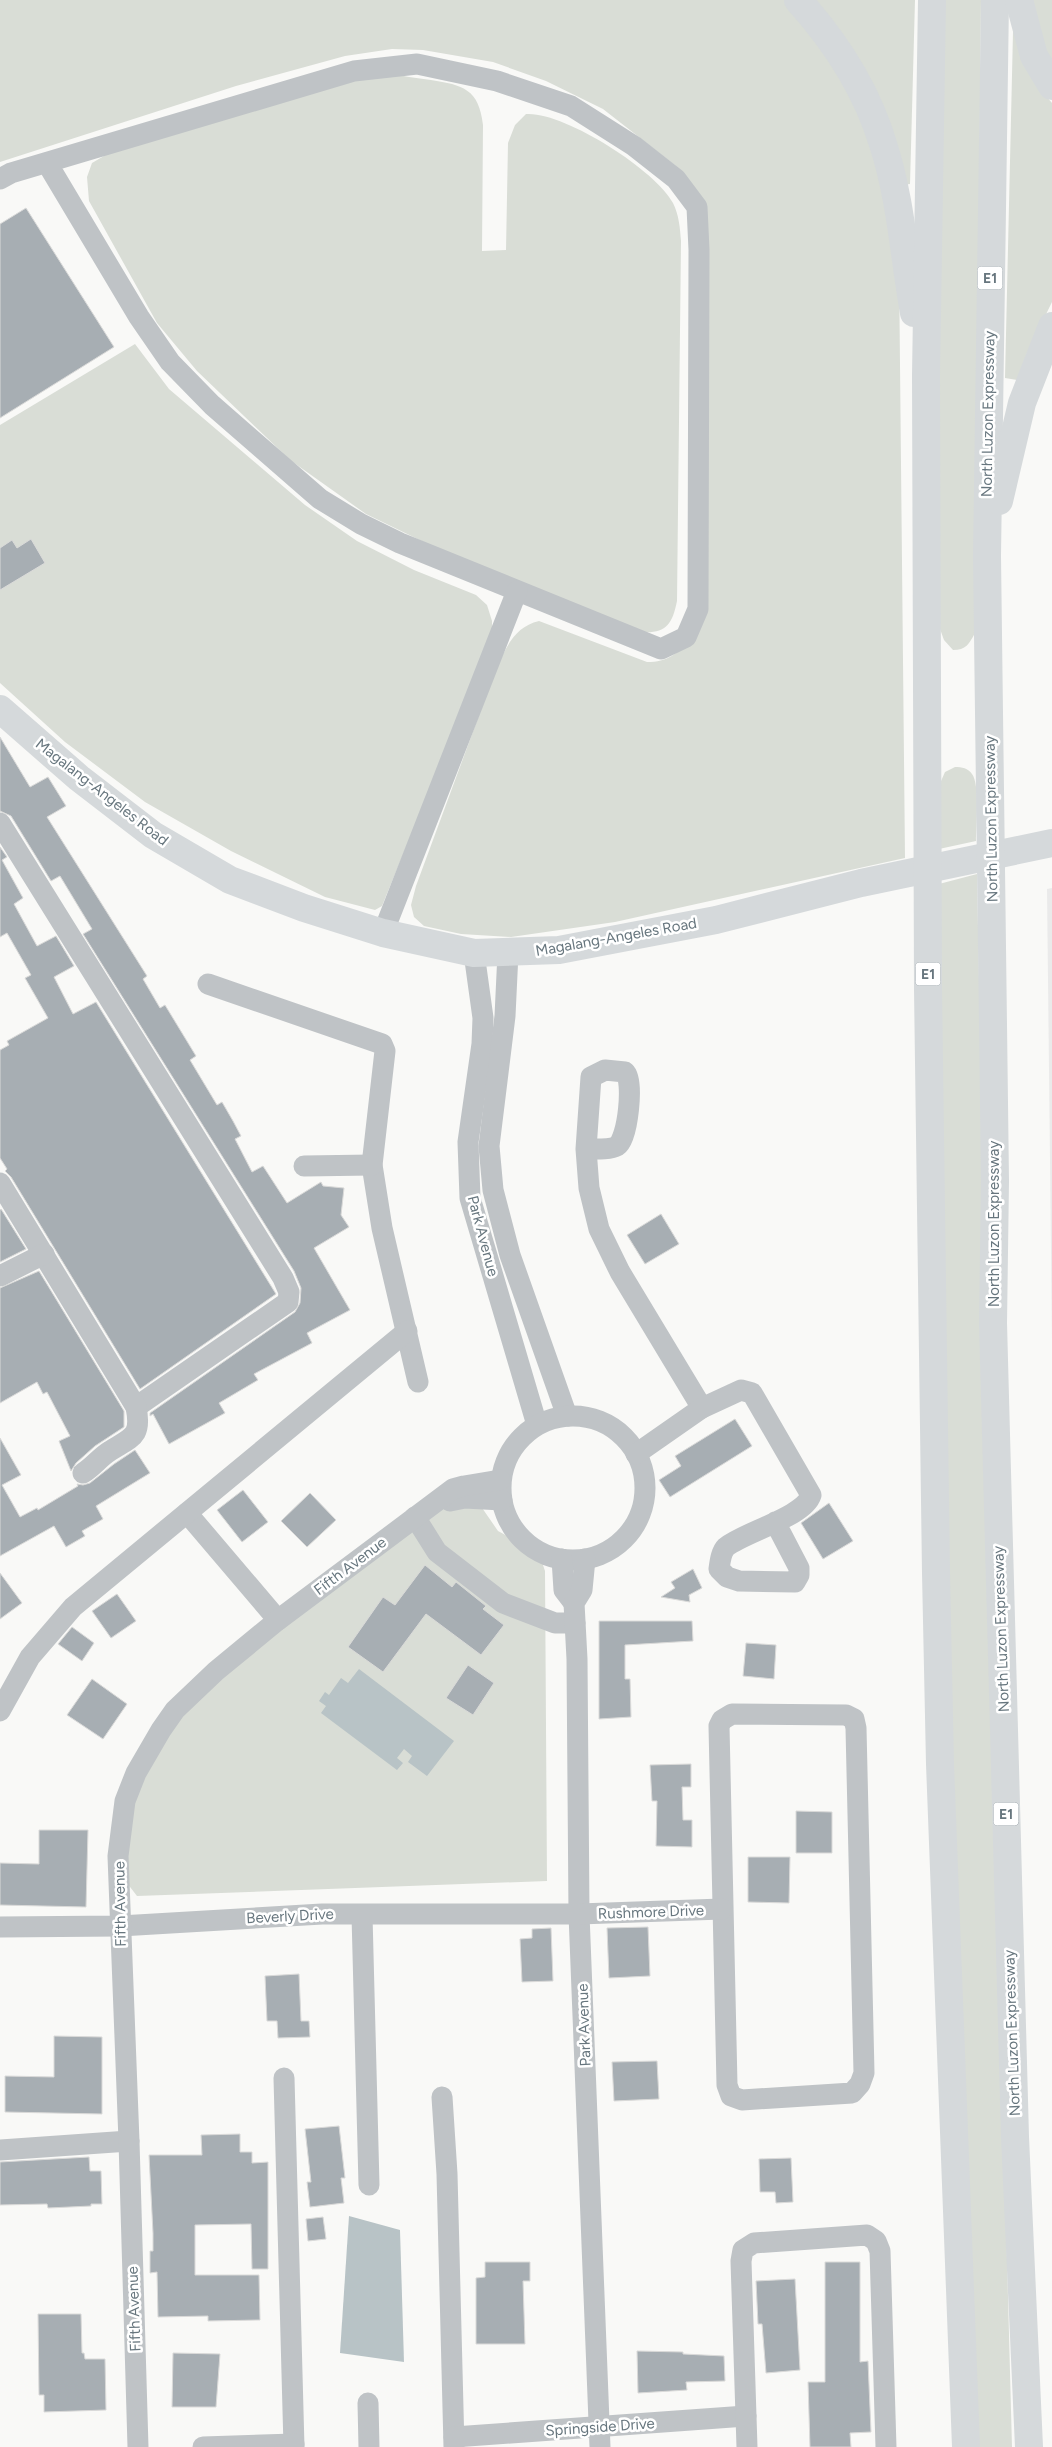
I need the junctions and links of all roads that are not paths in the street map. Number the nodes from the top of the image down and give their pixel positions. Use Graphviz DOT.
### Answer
graph roads {
  1 [pos="798,0"];
  2 [pos="932,0"];
  3 [pos="994,0"];
  4 [pos="1019,0"];
  5 [pos="1052,86"];
  6 [pos="47,162"];
  7 [pos="0,179"];
  8 [pos="1052,326"];
  9 [pos="926,376"];
  10 [pos="987,556"];
  11 [pos="517,591"];
  12 [pos="0,709"];
  13 [pos="0,823"];
  14 [pos="1052,843"];
  15 [pos="383,933"];
  16 [pos="474,953"];
  17 [pos="508,953"];
  18 [pos="208,984"];
  19 [pos="586,1150"];
  20 [pos="372,1165"];
  21 [pos="304,1166"];
  22 [pos="0,1182"];
  23 [pos="492,1190"];
  24 [pos="470,1198"];
  25 [pos="44,1254"];
  26 [pos="0,1276"];
  27 [pos="521,1286"];
  28 [pos="499,1295"];
  29 [pos="407,1331"];
  30 [pos="418,1382"];
  31 [pos="136,1407"];
  32 [pos="702,1408"];
  33 [pos="567,1416"];
  34 [pos="537,1425"];
  35 [pos="636,1454"];
  36 [pos="83,1473"];
  37 [pos="501,1490"];
  38 [pos="187,1513"];
  39 [pos="415,1517"];
  40 [pos="776,1522"];
  41 [pos="562,1559"];
  42 [pos="585,1559"];
  43 [pos="575,1613"];
  44 [pos="278,1620"];
  45 [pos="0,1711"];
  46 [pos="722,1909"];
  47 [pos="579,1914"];
  48 [pos="362,1915"];
  49 [pos="120,1926"];
  50 [pos="0,1927"];
  51 [pos="284,2078"];
  52 [pos="442,2097"];
  53 [pos="129,2142"];
  54 [pos="0,2150"];
  55 [pos="370,2185"];
  56 [pos="368,2403"];
  57 [pos="746,2416"];
  58 [pos="599,2437"];
  59 [pos="454,2442"];
  60 [pos="294,2445"];
  61 [pos="138,2447"];
  62 [pos="203,2447"];
  63 [pos="369,2447"];
  64 [pos="747,2447"];
  65 [pos="886,2447"];
  66 [pos="966,2447"];
  67 [pos="1029,2447"];
  1 -- 9 [label="main road"];
  2 -- 9 [label="main road, E1"];
  3 -- 10 [label="main road, North Luzon Expressway / E1"];
  4 -- 5 [label="main road"];
  6 -- 7 [label="street"];
  6 -- 11 [label="street"];
  6 -- 11 [label="street"];
  8 -- 10 [label="main road"];
  9 -- 66 [label="main road, E1"];
  10 -- 67 [label="main road, North Luzon Expressway / E1"];
  11 -- 15 [label="street"];
  12 -- 15 [label="main road, Magalang-Angeles Road"];
  13 -- 31 [label="street"];
  14 -- 17 [label="main road, Magalang-Angeles Road"];
  15 -- 16 [label="main road, Magalang-Angeles Road"];
  16 -- 17 [label="main road, Magalang-Angeles Road"];
  16 -- 24 [label="street, Park Avenue"];
  17 -- 23 [label="street, Park Avenue"];
  18 -- 20 [label="street"];
  19 -- 32 [label="street"];
  20 -- 21 [label="street"];
  20 -- 29 [label="street"];
  22 -- 25 [label="street"];
  23 -- 24 [label="street"];
  23 -- 27 [label="street, Park Avenue"];
  24 -- 28 [label="street, Park Avenue"];
  25 -- 26 [label="street"];
  25 -- 31 [label="street"];
  27 -- 28 [label="street"];
  27 -- 33 [label="street, Park Avenue"];
  28 -- 34 [label="street, Park Avenue"];
  29 -- 30 [label="street"];
  29 -- 38 [label="street"];
  31 -- 36 [label="street"];
  32 -- 35 [label="street"];
  32 -- 40 [label="street"];
  33 -- 34 [label="street"];
  33 -- 35 [label="street"];
  34 -- 37 [label="street"];
  35 -- 42 [label="street"];
  37 -- 39 [label="street, Fifth Avenue"];
  37 -- 41 [label="street"];
  38 -- 44 [label="street"];
  38 -- 45 [label="street"];
  39 -- 43 [label="street"];
  39 -- 44 [label="street, Fifth Avenue"];
  41 -- 42 [label="street"];
  41 -- 43 [label="street, Park Avenue"];
  42 -- 43 [label="street, Park Avenue"];
  43 -- 47 [label="street, Park Avenue"];
  44 -- 49 [label="street, Fifth Avenue"];
  46 -- 46 [label="street"];
  46 -- 47 [label="street, Rushmore Drive"];
  47 -- 48 [label="street, Beverly Drive"];
  47 -- 58 [label="street, Park Avenue"];
  48 -- 49 [label="street, Beverly Drive"];
  48 -- 55 [label="street"];
  49 -- 50 [label="street, Beverly Drive"];
  49 -- 53 [label="street, Fifth Avenue"];
  51 -- 60 [label="street"];
  52 -- 59 [label="street"];
  53 -- 54 [label="street"];
  53 -- 61 [label="street, Fifth Avenue"];
  56 -- 63 [label="street"];
  57 -- 58 [label="street, Springside Drive"];
  57 -- 64 [label="street"];
  57 -- 65 [label="street"];
  58 -- 59 [label="street, Springside Drive"];
  60 -- 62 [label="street"];
}
